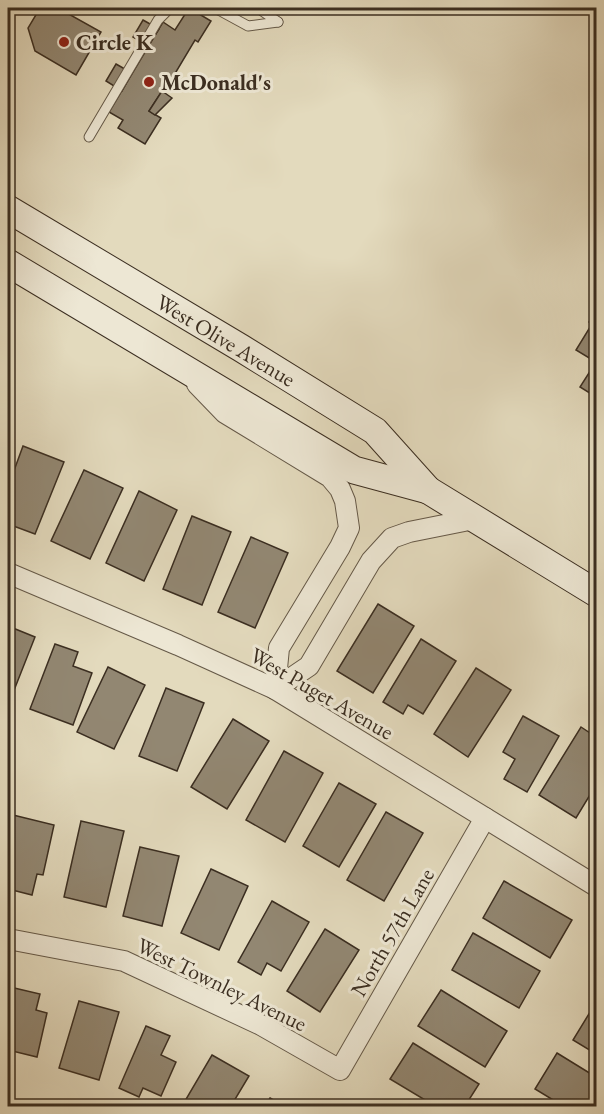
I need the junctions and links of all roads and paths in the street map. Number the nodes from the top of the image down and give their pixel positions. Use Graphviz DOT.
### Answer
graph roads {
  1 [pos="170,8"];
  2 [pos="215,8"];
  3 [pos="258,8"];
  4 [pos="89,137"];
  5 [pos="8,209"];
  6 [pos="8,263"];
  7 [pos="181,368"];
  8 [pos="428,490"];
  9 [pos="474,519"];
  10 [pos="8,573"];
  11 [pos="597,592"];
  12 [pos="275,689"];
  13 [pos="485,818"];
  14 [pos="597,886"];
  15 [pos="8,939"];
  16 [pos="340,1070"];
  1 -- 4 [label="lane"];
  2 -- 3 [label="lane"];
  5 -- 8 [label="main road, West Olive Avenue"];
  6 -- 7 [label="main road, West Olive Avenue"];
  7 -- 8 [label="main road, West Olive Avenue"];
  7 -- 12 [label="street"];
  8 -- 9 [label="main road, West Olive Avenue"];
  9 -- 11 [label="main road, West Olive Avenue"];
  9 -- 12 [label="street"];
  10 -- 12 [label="street, West Puget Avenue"];
  12 -- 13 [label="street, West Puget Avenue"];
  13 -- 14 [label="street, West Puget Avenue"];
  13 -- 16 [label="street, North 57th Lane"];
  15 -- 16 [label="street, West Townley Avenue"];
}
